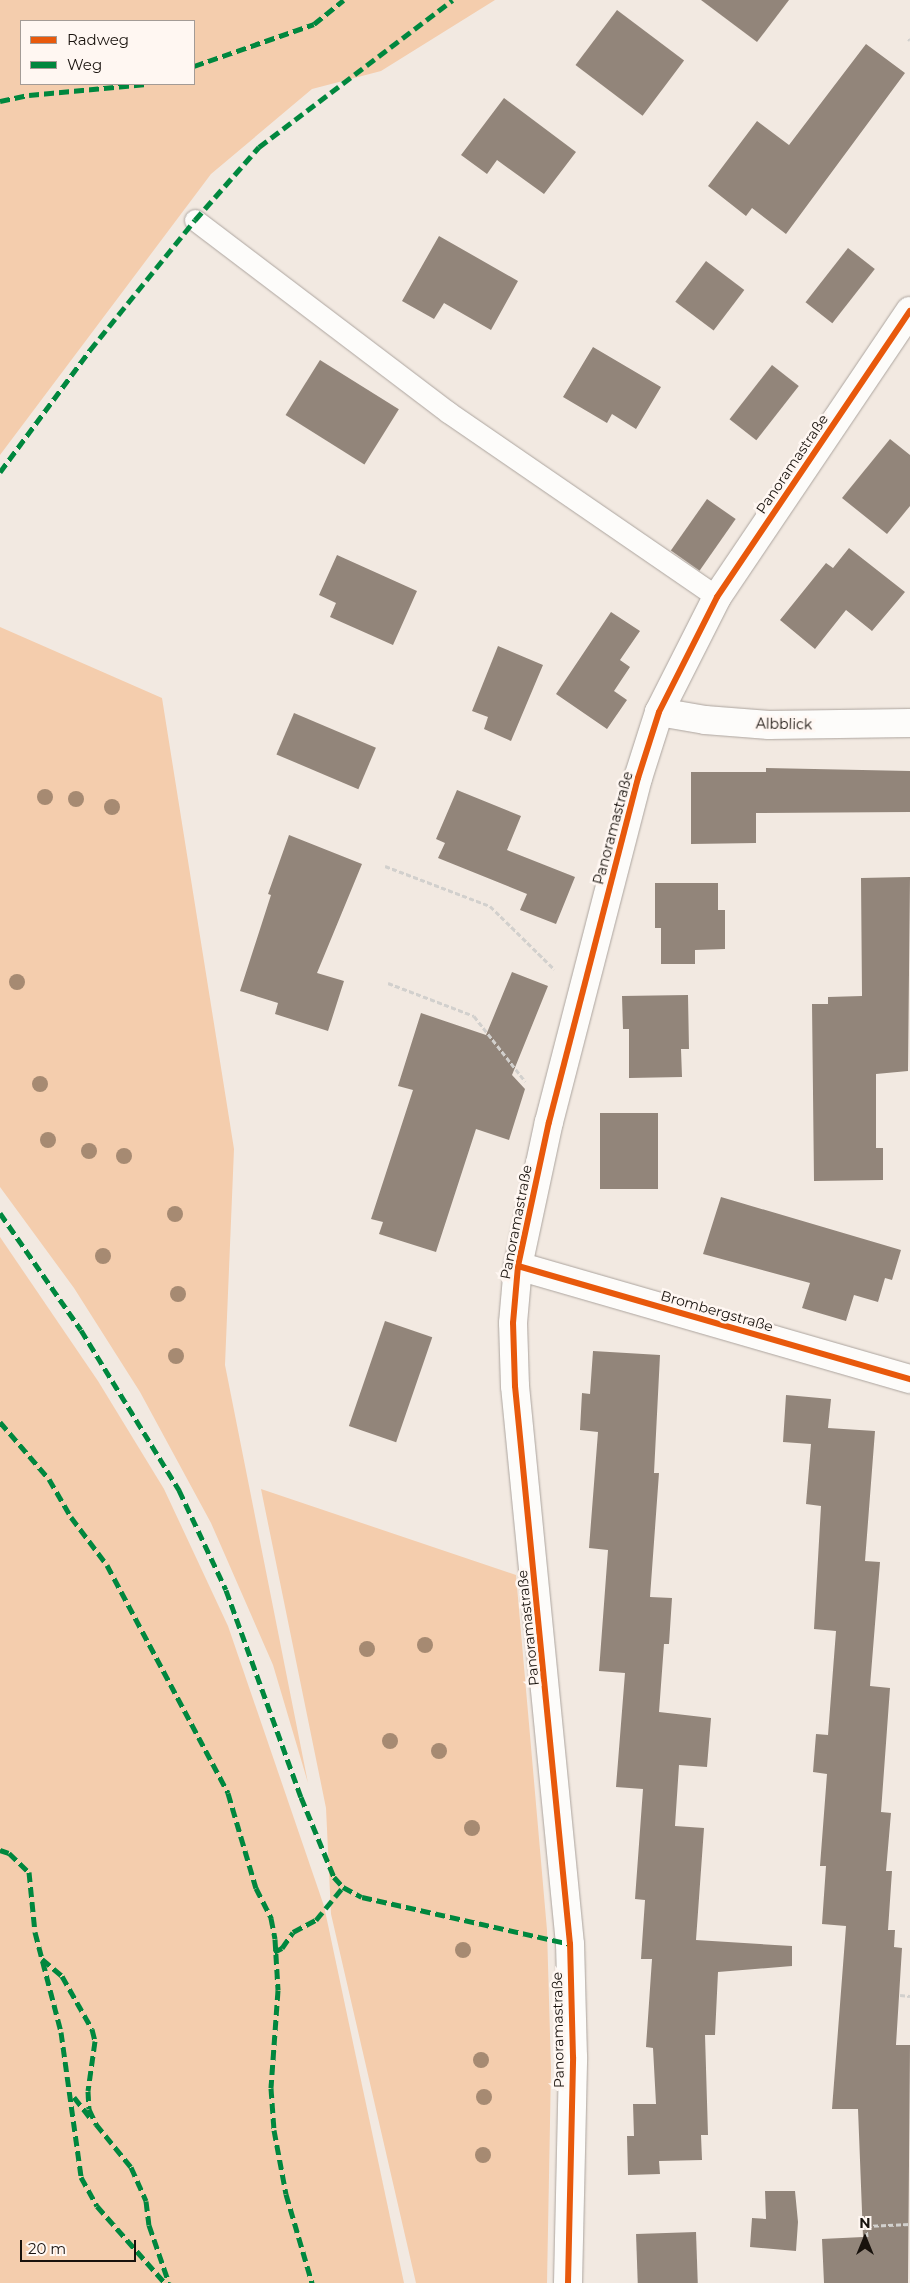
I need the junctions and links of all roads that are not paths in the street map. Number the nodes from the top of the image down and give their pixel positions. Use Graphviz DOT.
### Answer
graph roads {
  1 [pos="195,220"];
  2 [pos="910,311"];
  3 [pos="717,597"];
  4 [pos="659,712"];
  5 [pos="910,723"];
  6 [pos="518,1266"];
  7 [pos="910,1379"];
  8 [pos="568,2283"];
  1 -- 3 [label="lane"];
  2 -- 3 [label="street, Panoramastraße"];
  3 -- 4 [label="street, Panoramastraße"];
  4 -- 5 [label="street, Albblick"];
  4 -- 6 [label="street, Panoramastraße"];
  6 -- 7 [label="street, Brombergstraße"];
  6 -- 8 [label="street, Panoramastraße"];
}
